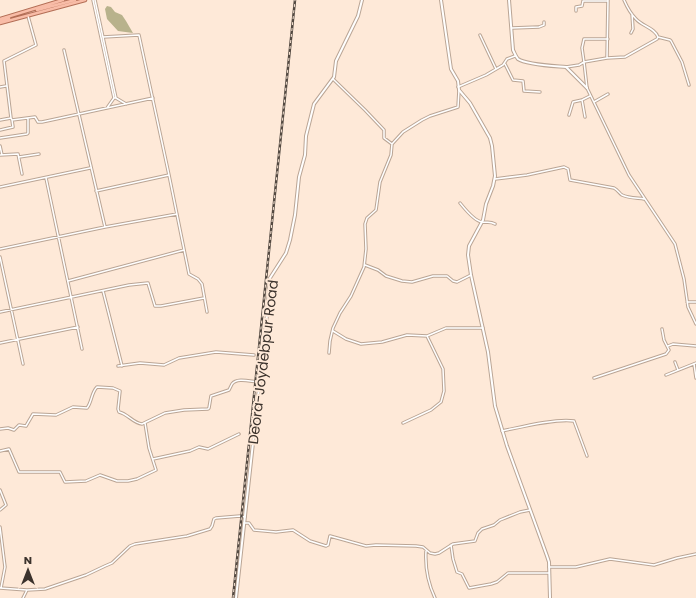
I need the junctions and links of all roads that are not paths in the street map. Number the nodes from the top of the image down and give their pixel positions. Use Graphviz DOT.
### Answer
graph roads {
  1 [pos="63,0"];
  2 [pos="75,0"];
  3 [pos="85,0"];
  4 [pos="94,0"];
  5 [pos="362,0"];
  6 [pos="441,0"];
  7 [pos="509,0"];
  8 [pos="608,0"];
  9 [pos="624,0"];
  10 [pos="576,11"];
  11 [pos="632,14"];
  12 [pos="28,15"];
  13 [pos="0,21"];
  14 [pos="544,22"];
  15 [pos="512,28"];
  16 [pos="631,33"];
  17 [pos="480,35"];
  18 [pos="658,37"];
  19 [pos="103,38"];
  20 [pos="608,39"];
  21 [pos="64,50"];
  22 [pos="515,56"];
  23 [pos="607,58"];
  24 [pos="584,62"];
  25 [pos="505,64"];
  26 [pos="566,67"];
  27 [pos="496,70"];
  28 [pos="333,79"];
  29 [pos="689,85"];
  30 [pos="6,86"];
  31 [pos="0,87"];
  32 [pos="458,87"];
  33 [pos="587,88"];
  34 [pos="459,90"];
  35 [pos="540,92"];
  36 [pos="608,94"];
  37 [pos="591,96"];
  38 [pos="115,98"];
  39 [pos="153,98"];
  40 [pos="582,100"];
  41 [pos="594,102"];
  42 [pos="127,104"];
  43 [pos="107,108"];
  44 [pos="80,114"];
  45 [pos="569,114"];
  46 [pos="585,117"];
  47 [pos="28,118"];
  48 [pos="12,119"];
  49 [pos="0,120"];
  50 [pos="0,130"];
  51 [pos="0,138"];
  52 [pos="392,144"];
  53 [pos="0,146"];
  54 [pos="39,154"];
  55 [pos="1,155"];
  56 [pos="19,157"];
  57 [pos="91,168"];
  58 [pos="22,174"];
  59 [pos="169,175"];
  60 [pos="46,178"];
  61 [pos="495,179"];
  62 [pos="0,187"];
  63 [pos="96,190"];
  64 [pos="644,198"];
  65 [pos="460,203"];
  66 [pos="177,214"];
  67 [pos="482,222"];
  68 [pos="495,224"];
  69 [pos="105,227"];
  70 [pos="58,237"];
  71 [pos="0,249"];
  72 [pos="184,250"];
  73 [pos="0,257"];
  74 [pos="364,265"];
  75 [pos="471,274"];
  76 [pos="68,281"];
  77 [pos="103,291"];
  78 [pos="71,297"];
  79 [pos="204,298"];
  80 [pos="687,302"];
  81 [pos="696,302"];
  82 [pos="11,310"];
  83 [pos="0,312"];
  84 [pos="207,312"];
  85 [pos="696,324"];
  86 [pos="78,326"];
  87 [pos="483,328"];
  88 [pos="662,329"];
  89 [pos="333,331"];
  90 [pos="427,336"];
  91 [pos="17,339"];
  92 [pos="0,343"];
  93 [pos="668,346"];
  94 [pos="696,346"];
  95 [pos="82,349"];
  96 [pos="329,353"];
  97 [pos="254,355"];
  98 [pos="675,362"];
  99 [pos="22,364"];
  100 [pos="695,364"];
  101 [pos="118,366"];
  102 [pos="122,366"];
  103 [pos="678,370"];
  104 [pos="666,375"];
  105 [pos="594,378"];
  106 [pos="696,378"];
  107 [pos="259,382"];
  108 [pos="145,423"];
  109 [pos="403,423"];
  110 [pos="0,429"];
  111 [pos="502,431"];
  112 [pos="239,434"];
  113 [pos="0,451"];
  114 [pos="587,456"];
  115 [pos="153,459"];
  116 [pos="0,490"];
  117 [pos="0,510"];
  118 [pos="531,510"];
  119 [pos="245,517"];
  120 [pos="244,523"];
  121 [pos="0,527"];
  122 [pos="451,545"];
  123 [pos="426,551"];
  124 [pos="696,554"];
  125 [pos="549,567"];
  126 [pos="549,573"];
  127 [pos="1,588"];
  128 [pos="27,590"];
  129 [pos="23,598"];
  130 [pos="236,598"];
  131 [pos="435,598"];
  132 [pos="550,598"];
  1 -- 13 [label="main road"];
  2 -- 13 [label="main road"];
  3 -- 12 [label="main road"];
  4 -- 19 [label="street"];
  4 -- 38 [label="street"];
  5 -- 28 [label="street, Deora-Joydebpur Road"];
  6 -- 32 [label="street"];
  7 -- 15 [label="street"];
  8 -- 10 [label="street"];
  8 -- 20 [label="street"];
  9 -- 11 [label="street"];
  11 -- 16 [label="street"];
  11 -- 18 [label="street"];
  12 -- 13 [label="main road"];
  12 -- 30 [label="street"];
  14 -- 15 [label="street"];
  15 -- 22 [label="street"];
  17 -- 27 [label="street"];
  18 -- 23 [label="street"];
  18 -- 29 [label="street"];
  19 -- 38 [label="street"];
  19 -- 39 [label="street"];
  20 -- 23 [label="street"];
  20 -- 24 [label="street"];
  21 -- 44 [label="street"];
  22 -- 25 [label="street"];
  22 -- 26 [label="street"];
  23 -- 24 [label="street"];
  24 -- 26 [label="street"];
  24 -- 33 [label="street"];
  25 -- 27 [label="street"];
  25 -- 35 [label="street"];
  26 -- 33 [label="street"];
  27 -- 32 [label="street"];
  28 -- 52 [label="street"];
  28 -- 107 [label="street, Deora-Joydebpur Road"];
  30 -- 31 [label="street"];
  30 -- 48 [label="street"];
  32 -- 34 [label="street"];
  33 -- 37 [label="street"];
  34 -- 52 [label="street"];
  34 -- 61 [label="street"];
  36 -- 41 [label="street"];
  37 -- 40 [label="street"];
  37 -- 41 [label="street"];
  38 -- 42 [label="street"];
  38 -- 43 [label="street"];
  39 -- 42 [label="street"];
  39 -- 59 [label="street"];
  40 -- 45 [label="street"];
  40 -- 46 [label="street"];
  41 -- 64 [label="street"];
  42 -- 43 [label="street"];
  43 -- 44 [label="street"];
  44 -- 47 [label="street"];
  44 -- 57 [label="street"];
  47 -- 48 [label="street"];
  47 -- 51 [label="street"];
  48 -- 49 [label="street"];
  48 -- 50 [label="street"];
  52 -- 74 [label="street"];
  53 -- 55 [label="street"];
  54 -- 56 [label="street"];
  55 -- 56 [label="street"];
  56 -- 58 [label="street"];
  57 -- 60 [label="street"];
  57 -- 63 [label="street"];
  59 -- 63 [label="street"];
  59 -- 66 [label="street"];
  60 -- 62 [label="street"];
  60 -- 70 [label="street"];
  61 -- 64 [label="street"];
  61 -- 67 [label="street"];
  63 -- 69 [label="street"];
  64 -- 80 [label="street"];
  65 -- 67 [label="street"];
  66 -- 69 [label="street"];
  66 -- 72 [label="street"];
  67 -- 68 [label="street"];
  67 -- 75 [label="street"];
  69 -- 70 [label="street"];
  70 -- 71 [label="street"];
  70 -- 76 [label="street"];
  72 -- 76 [label="street"];
  72 -- 79 [label="street"];
  73 -- 82 [label="street"];
  74 -- 75 [label="street"];
  74 -- 89 [label="street"];
  75 -- 87 [label="street"];
  76 -- 78 [label="street"];
  77 -- 78 [label="street"];
  77 -- 79 [label="street"];
  77 -- 102 [label="street"];
  78 -- 82 [label="street"];
  78 -- 86 [label="street"];
  79 -- 84 [label="street"];
  80 -- 81 [label="street"];
  80 -- 85 [label="street"];
  82 -- 83 [label="street"];
  82 -- 91 [label="street"];
  86 -- 91 [label="street"];
  86 -- 95 [label="street"];
  87 -- 90 [label="street"];
  87 -- 111 [label="street"];
  88 -- 93 [label="street"];
  89 -- 90 [label="street"];
  89 -- 96 [label="street"];
  90 -- 109 [label="street"];
  91 -- 92 [label="street"];
  91 -- 99 [label="street"];
  93 -- 94 [label="street"];
  93 -- 105 [label="street"];
  97 -- 102 [label="street"];
  98 -- 103 [label="street"];
  100 -- 103 [label="street"];
  100 -- 106 [label="street"];
  101 -- 102 [label="street"];
  103 -- 104 [label="street"];
  107 -- 108 [label="street"];
  107 -- 119 [label="street, Deora-Joydebpur Road"];
  108 -- 110 [label="street"];
  108 -- 115 [label="street"];
  111 -- 114 [label="street"];
  111 -- 118 [label="street"];
  112 -- 115 [label="street"];
  113 -- 115 [label="street"];
  116 -- 117 [label="street"];
  118 -- 122 [label="street"];
  118 -- 125 [label="street"];
  119 -- 120 [label="street, Deora-Joydebpur Road"];
  119 -- 128 [label="street"];
  120 -- 123 [label="street"];
  120 -- 130 [label="street, Deora-Joydebpur Road"];
  121 -- 127 [label="street"];
  122 -- 123 [label="street"];
  122 -- 126 [label="street"];
  123 -- 131 [label="street"];
  124 -- 125 [label="street"];
  125 -- 126 [label="street"];
  126 -- 132 [label="street"];
  127 -- 128 [label="street"];
  128 -- 129 [label="street"];
}
